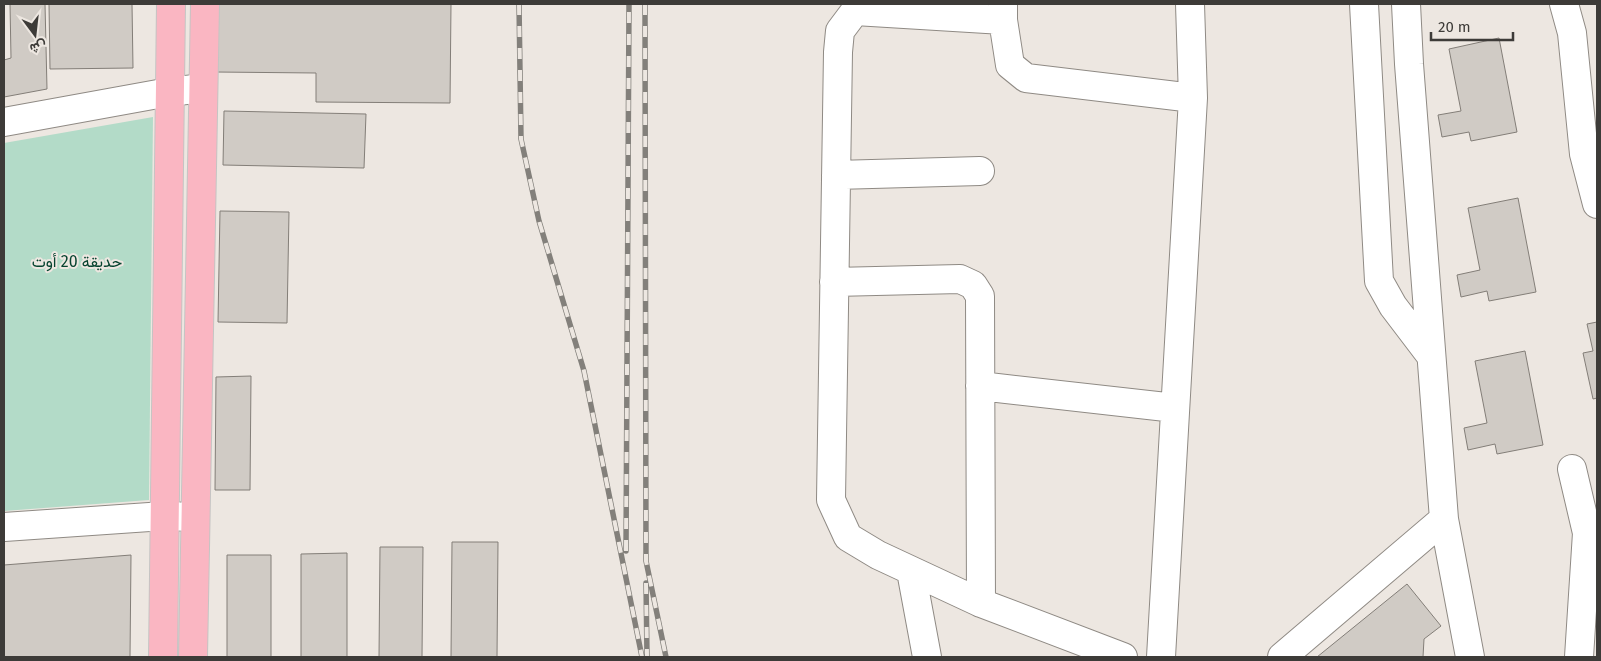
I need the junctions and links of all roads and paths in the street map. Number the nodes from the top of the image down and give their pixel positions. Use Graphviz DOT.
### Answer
graph roads {
  1 [pos="171,4"];
  2 [pos="205,4"];
  3 [pos="1190,4"];
  4 [pos="1364,4"];
  5 [pos="1406,4"];
  6 [pos="1564,4"];
  7 [pos="1003,12"];
  8 [pos="203,88"];
  9 [pos="169,92"];
  10 [pos="1193,98"];
  11 [pos="4,122"];
  12 [pos="980,171"];
  13 [pos="836,175"];
  14 [pos="1597,204"];
  15 [pos="834,282"];
  16 [pos="1432,356"];
  17 [pos="980,386"];
  18 [pos="1175,408"];
  19 [pos="1572,469"];
  20 [pos="164,516"];
  21 [pos="196,517"];
  22 [pos="1444,519"];
  23 [pos="4,527"];
  24 [pos="911,571"];
  25 [pos="981,603"];
  26 [pos="163,657"];
  27 [pos="193,657"];
  28 [pos="927,657"];
  29 [pos="1122,657"];
  30 [pos="1161,657"];
  31 [pos="1282,657"];
  32 [pos="1470,657"];
  33 [pos="1579,657"];
  1 -- 9 [label="main road"];
  2 -- 8 [label="main road"];
  3 -- 10 [label="street"];
  4 -- 16 [label="street"];
  5 -- 16 [label="street"];
  6 -- 14 [label="street"];
  7 -- 10 [label="street"];
  7 -- 13 [label="street"];
  8 -- 9 [label="street"];
  8 -- 21 [label="main road"];
  9 -- 11 [label="street"];
  9 -- 20 [label="main road"];
  10 -- 18 [label="street"];
  12 -- 13 [label="street"];
  13 -- 15 [label="street"];
  15 -- 17 [label="street"];
  15 -- 24 [label="street"];
  16 -- 22 [label="street"];
  17 -- 18 [label="street"];
  17 -- 25 [label="street"];
  18 -- 30 [label="street"];
  19 -- 33 [label="street"];
  20 -- 21 [label="street"];
  20 -- 23 [label="street"];
  20 -- 26 [label="main road"];
  21 -- 27 [label="main road"];
  22 -- 31 [label="street"];
  22 -- 32 [label="street"];
  24 -- 25 [label="street"];
  24 -- 28 [label="street"];
  25 -- 29 [label="street"];
}
